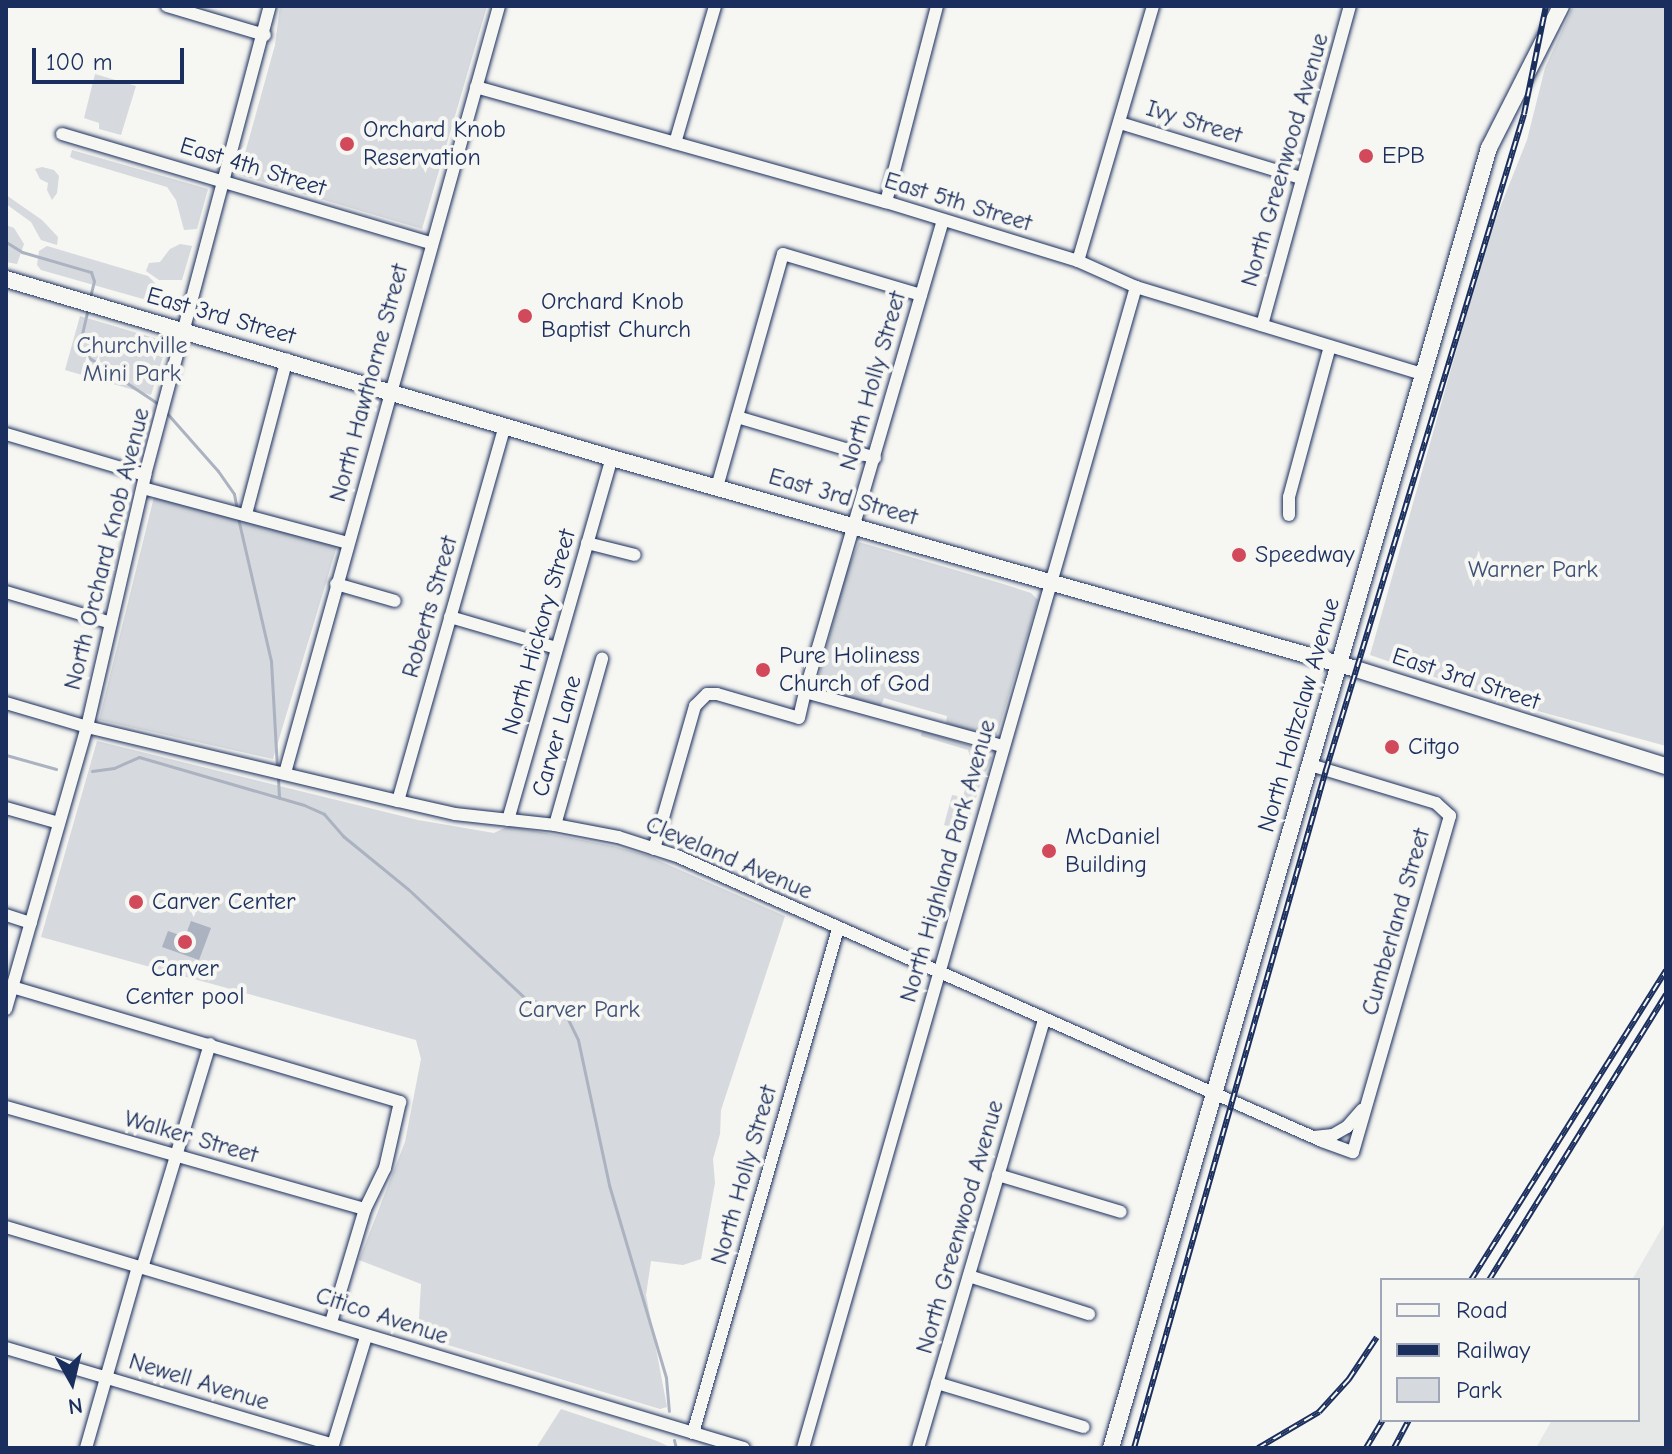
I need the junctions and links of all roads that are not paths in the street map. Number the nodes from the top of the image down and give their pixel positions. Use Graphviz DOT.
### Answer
graph roads {
  1 [pos="167,6"];
  2 [pos="270,6"];
  3 [pos="499,6"];
  4 [pos="715,6"];
  5 [pos="937,6"];
  6 [pos="1153,6"];
  7 [pos="1350,6"];
  8 [pos="1561,6"];
  9 [pos="265,35"];
  10 [pos="476,87"];
  11 [pos="1120,123"];
  12 [pos="62,134"];
  13 [pos="675,143"];
  14 [pos="1301,178"];
  15 [pos="225,182"];
  16 [pos="886,202"];
  17 [pos="943,221"];
  18 [pos="431,243"];
  19 [pos="1078,261"];
  20 [pos="6,279"];
  21 [pos="1136,287"];
  22 [pos="921,295"];
  23 [pos="1262,325"];
  24 [pos="185,330"];
  25 [pos="1330,346"];
  26 [pos="287,359"];
  27 [pos="1422,374"];
  28 [pos="391,394"];
  29 [pos="737,417"];
  30 [pos="505,425"];
  31 [pos="6,434"];
  32 [pos="612,458"];
  33 [pos="875,458"];
  34 [pos="144,482"];
  35 [pos="717,487"];
  36 [pos="246,514"];
  37 [pos="1289,515"];
  38 [pos="853,525"];
  39 [pos="348,543"];
  40 [pos="587,543"];
  41 [pos="635,555"];
  42 [pos="1050,580"];
  43 [pos="336,584"];
  44 [pos="6,592"];
  45 [pos="395,601"];
  46 [pos="450,617"];
  47 [pos="111,623"];
  48 [pos="557,648"];
  49 [pos="602,659"];
  50 [pos="1337,663"];
  51 [pos="805,692"];
  52 [pos="6,703"];
  53 [pos="87,727"];
  54 [pos="1003,746"];
  55 [pos="1310,765"];
  56 [pos="1666,766"];
  57 [pos="285,773"];
  58 [pos="398,801"];
  59 [pos="6,808"];
  60 [pos="508,820"];
  61 [pos="59,823"];
  62 [pos="555,825"];
  63 [pos="654,849"];
  64 [pos="6,915"];
  65 [pos="31,923"];
  66 [pos="838,929"];
  67 [pos="939,971"];
  68 [pos="12,987"];
  69 [pos="6,1009"];
  70 [pos="1044,1019"];
  71 [pos="210,1044"];
  72 [pos="1216,1093"];
  73 [pos="1370,1093"];
  74 [pos="6,1107"];
  75 [pos="1312,1137"];
  76 [pos="1353,1152"];
  77 [pos="178,1156"];
  78 [pos="998,1175"];
  79 [pos="365,1209"];
  80 [pos="1121,1212"];
  81 [pos="6,1227"];
  82 [pos="140,1267"];
  83 [pos="969,1276"];
  84 [pos="1089,1314"];
  85 [pos="331,1322"];
  86 [pos="366,1337"];
  87 [pos="6,1348"];
  88 [pos="105,1376"];
  89 [pos="937,1383"];
  90 [pos="1084,1427"];
  91 [pos="693,1433"];
  92 [pos="332,1446"];
  93 [pos="86,1448"];
  94 [pos="744,1448"];
  95 [pos="803,1448"];
  96 [pos="918,1448"];
  97 [pos="1111,1448"];
  1 -- 9 [label="street"];
  2 -- 9 [label="street, North Orchard Knob Avenue"];
  3 -- 10 [label="street, North Hawthorne Street"];
  4 -- 13 [label="street"];
  5 -- 16 [label="street"];
  6 -- 11 [label="street"];
  7 -- 14 [label="street, North Greenwood Avenue"];
  8 -- 27 [label="main road, North Holtzclaw Avenue"];
  9 -- 15 [label="street, North Orchard Knob Avenue"];
  10 -- 13 [label="street, East 5th Street"];
  10 -- 18 [label="street, North Hawthorne Street"];
  11 -- 14 [label="street, Ivy Street"];
  11 -- 19 [label="street"];
  12 -- 15 [label="street, East 4th Street"];
  13 -- 16 [label="street, East 5th Street"];
  14 -- 23 [label="street, North Greenwood Avenue"];
  15 -- 18 [label="street, East 4th Street"];
  15 -- 24 [label="street, North Orchard Knob Avenue"];
  16 -- 17 [label="street, East 5th Street"];
  17 -- 19 [label="street, East 5th Street"];
  17 -- 22 [label="street, North Holly Street"];
  18 -- 28 [label="street, North Hawthorne Street"];
  19 -- 21 [label="street, East 5th Street"];
  20 -- 24 [label="main road, East 3rd Street"];
  21 -- 23 [label="street, East 5th Street"];
  21 -- 42 [label="street, North Highland Park Avenue"];
  22 -- 29 [label="street"];
  22 -- 33 [label="street, North Holly Street"];
  23 -- 25 [label="street, East 5th Street"];
  24 -- 26 [label="main road, East 3rd Street"];
  24 -- 34 [label="street, North Orchard Knob Avenue"];
  25 -- 27 [label="street, East 5th Street"];
  25 -- 37 [label="street"];
  26 -- 28 [label="main road, East 3rd Street"];
  26 -- 36 [label="street"];
  27 -- 50 [label="main road, North Holtzclaw Avenue"];
  28 -- 30 [label="main road, East 3rd Street"];
  28 -- 39 [label="street, North Hawthorne Street"];
  29 -- 33 [label="street"];
  29 -- 35 [label="street"];
  30 -- 32 [label="main road, East 3rd Street"];
  30 -- 46 [label="street, Roberts Street"];
  31 -- 34 [label="street"];
  32 -- 35 [label="main road, East 3rd Street"];
  32 -- 40 [label="street, North Hickory Street"];
  33 -- 38 [label="street, North Holly Street"];
  34 -- 36 [label="street"];
  34 -- 47 [label="street, North Orchard Knob Avenue"];
  35 -- 38 [label="main road, East 3rd Street"];
  36 -- 39 [label="street"];
  38 -- 42 [label="main road, East 3rd Street"];
  38 -- 51 [label="street, North Holly Street"];
  39 -- 43 [label="street, North Hawthorne Street"];
  40 -- 41 [label="street"];
  40 -- 48 [label="street, North Hickory Street"];
  42 -- 50 [label="main road, East 3rd Street"];
  42 -- 54 [label="street, North Highland Park Avenue"];
  43 -- 45 [label="street"];
  43 -- 57 [label="street, North Hawthorne Street"];
  44 -- 47 [label="street"];
  46 -- 48 [label="street"];
  46 -- 58 [label="street, Roberts Street"];
  47 -- 53 [label="street, North Orchard Knob Avenue"];
  48 -- 60 [label="street, North Hickory Street"];
  49 -- 62 [label="street, Carver Lane"];
  50 -- 55 [label="main road, North Holtzclaw Avenue"];
  50 -- 56 [label="main road, East 3rd Street"];
  51 -- 54 [label="street"];
  51 -- 63 [label="street"];
  52 -- 53 [label="street, Cleveland Avenue"];
  53 -- 57 [label="street, Cleveland Avenue"];
  53 -- 61 [label="street, North Orchard Knob Avenue"];
  54 -- 67 [label="street, North Highland Park Avenue"];
  55 -- 72 [label="main road, North Holtzclaw Avenue"];
  55 -- 73 [label="street, Cumberland Street"];
  57 -- 58 [label="street, Cleveland Avenue"];
  58 -- 60 [label="street, Cleveland Avenue"];
  59 -- 61 [label="street"];
  60 -- 62 [label="street, Cleveland Avenue"];
  61 -- 65 [label="street, North Orchard Knob Avenue"];
  62 -- 63 [label="street, Cleveland Avenue"];
  63 -- 66 [label="street, Cleveland Avenue"];
  64 -- 65 [label="street"];
  65 -- 68 [label="street, North Orchard Knob Avenue"];
  66 -- 67 [label="street, Cleveland Avenue"];
  66 -- 91 [label="street, North Holly Street"];
  67 -- 70 [label="street, Cleveland Avenue"];
  67 -- 95 [label="street, North Highland Park Avenue"];
  68 -- 69 [label="street, North Orchard Knob Avenue"];
  68 -- 71 [label="street"];
  70 -- 72 [label="street, Cleveland Avenue"];
  70 -- 78 [label="street, North Greenwood Avenue"];
  71 -- 77 [label="street"];
  71 -- 79 [label="street"];
  72 -- 75 [label="street, Cleveland Avenue"];
  72 -- 97 [label="main road, North Holtzclaw Avenue"];
  73 -- 75 [label="street, Cumberland Street"];
  73 -- 76 [label="street, Cumberland Street"];
  74 -- 77 [label="street, Walker Street"];
  75 -- 76 [label="street, Cleveland Avenue"];
  77 -- 79 [label="street, Walker Street"];
  77 -- 82 [label="street"];
  78 -- 80 [label="street"];
  78 -- 83 [label="street, North Greenwood Avenue"];
  79 -- 85 [label="street"];
  81 -- 82 [label="street, Citico Avenue"];
  82 -- 85 [label="street, Citico Avenue"];
  82 -- 88 [label="street"];
  83 -- 84 [label="street"];
  83 -- 89 [label="street, North Greenwood Avenue"];
  85 -- 86 [label="street, Citico Avenue"];
  86 -- 91 [label="street, Citico Avenue"];
  86 -- 92 [label="street"];
  87 -- 88 [label="street, Newell Avenue"];
  88 -- 92 [label="street, Newell Avenue"];
  88 -- 93 [label="street"];
  89 -- 90 [label="street"];
  89 -- 96 [label="street, North Greenwood Avenue"];
  91 -- 94 [label="street, Citico Avenue"];
}
